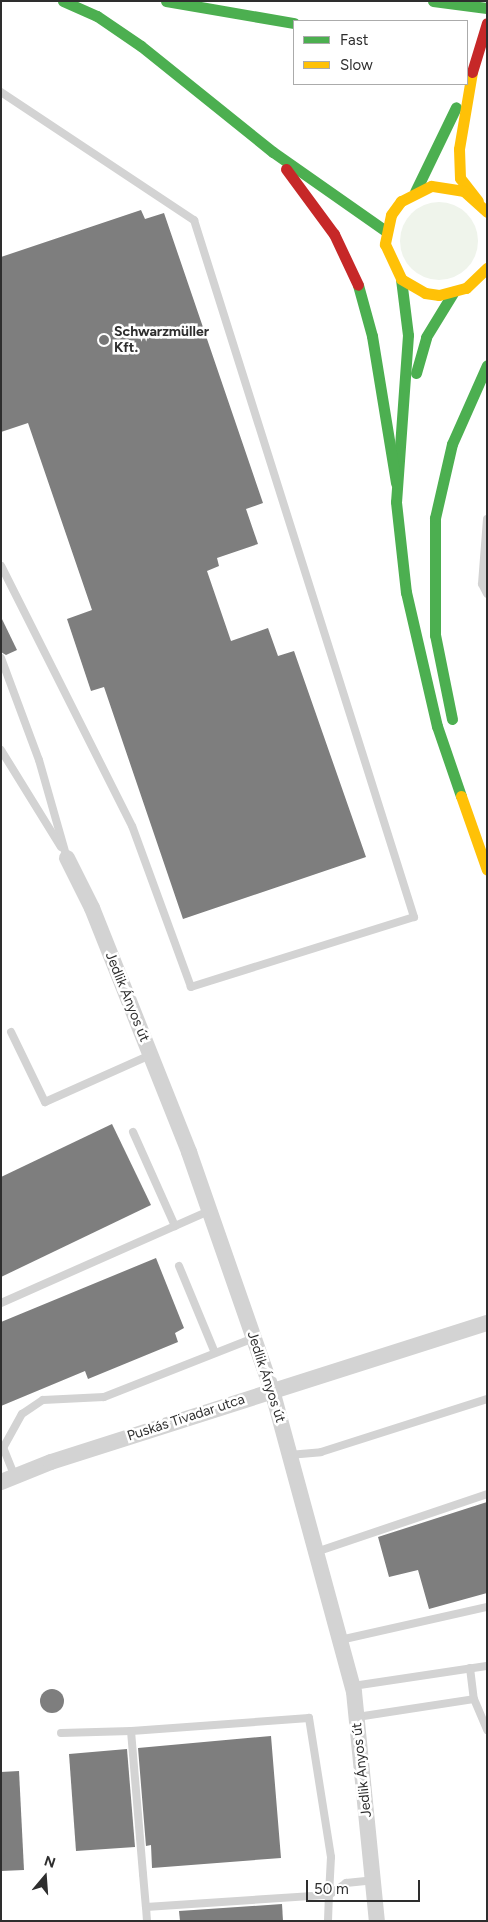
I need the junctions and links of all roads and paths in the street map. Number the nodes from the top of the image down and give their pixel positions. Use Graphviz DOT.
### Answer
graph roads {
  1 [pos="63,1"];
  2 [pos="166,1"];
  3 [pos="433,1"];
  4 [pos="487,8"];
  5 [pos="293,23"];
  6 [pos="487,23"];
  7 [pos="468,46"];
  8 [pos="487,48"];
  9 [pos="472,72"];
  10 [pos="468,80"];
  11 [pos="466,85"];
  12 [pos="1,92"];
  13 [pos="273,152"];
  14 [pos="415,192"];
  15 [pos="478,201"];
  16 [pos="487,212"];
  17 [pos="386,231"];
  18 [pos="487,268"];
  19 [pos="401,278"];
  20 [pos="453,293"];
  21 [pos="487,365"];
  22 [pos="396,482"];
  23 [pos="487,519"];
  24 [pos="1,566"];
  25 [pos="487,594"];
  26 [pos="1,658"];
  27 [pos="3,669"];
  28 [pos="1,750"];
  29 [pos="67,858"];
  30 [pos="487,870"];
  31 [pos="11,1032"];
  32 [pos="150,1055"];
  33 [pos="133,1132"];
  34 [pos="209,1211"];
  35 [pos="175,1226"];
  36 [pos="179,1266"];
  37 [pos="1,1303"];
  38 [pos="487,1323"];
  39 [pos="254,1338"];
  40 [pos="215,1353"];
  41 [pos="272,1390"];
  42 [pos="487,1399"];
  43 [pos="2,1446"];
  44 [pos="290,1455"];
  45 [pos="8,1480"];
  46 [pos="487,1494"];
  47 [pos="316,1552"];
  48 [pos="487,1607"];
  49 [pos="340,1640"];
  50 [pos="487,1666"];
  51 [pos="470,1668"];
  52 [pos="353,1686"];
  53 [pos="474,1699"];
  54 [pos="357,1717"];
  55 [pos="487,1730"];
  56 [pos="131,1731"];
  57 [pos="62,1733"];
  58 [pos="373,1880"];
  59 [pos="329,1895"];
  60 [pos="146,1907"];
  61 [pos="147,1921"];
  62 [pos="328,1921"];
  63 [pos="377,1921"];
  1 -- 13 [label="main road"];
  2 -- 5 [label="main road"];
  3 -- 4 [label="main road"];
  6 -- 9 [label="main road, bridge"];
  7 -- 8 [label="main road"];
  9 -- 10 [label="main road"];
  9 -- 15 [label="main road"];
  11 -- 14 [label="main road"];
  12 -- 24 [label="lane"];
  13 -- 17 [label="main road"];
  13 -- 22 [label="main road"];
  14 -- 15 [label="main road"];
  14 -- 17 [label="main road"];
  15 -- 16 [label="main road"];
  17 -- 19 [label="main road"];
  18 -- 20 [label="main road"];
  19 -- 20 [label="main road"];
  19 -- 22 [label="main road"];
  20 -- 21 [label="main road"];
  22 -- 30 [label="main road"];
  23 -- 25 [label="lane"];
  26 -- 27 [label="lane"];
  27 -- 29 [label="lane"];
  28 -- 29 [label="lane"];
  29 -- 32 [label="street, Jedlik Ányos út"];
  31 -- 32 [label="lane"];
  32 -- 34 [label="street, Jedlik Ányos út"];
  33 -- 35 [label="lane"];
  34 -- 35 [label="lane"];
  34 -- 39 [label="street, Jedlik Ányos út"];
  35 -- 37 [label="lane"];
  36 -- 40 [label="lane"];
  38 -- 41 [label="street, Puskás Tivadar utca"];
  39 -- 40 [label="lane"];
  39 -- 41 [label="street, Jedlik Ányos út"];
  40 -- 43 [label="lane"];
  41 -- 44 [label="street, Jedlik Ányos út"];
  41 -- 45 [label="street, Puskás Tivadar utca"];
  42 -- 44 [label="lane"];
  43 -- 45 [label="lane"];
  44 -- 47 [label="street, Jedlik Ányos út"];
  46 -- 47 [label="lane"];
  47 -- 49 [label="street, Jedlik Ányos út"];
  48 -- 49 [label="lane"];
  49 -- 52 [label="street, Jedlik Ányos út"];
  50 -- 51 [label="lane"];
  51 -- 52 [label="lane"];
  51 -- 53 [label="lane"];
  52 -- 54 [label="street, Jedlik Ányos út"];
  53 -- 54 [label="lane"];
  53 -- 55 [label="lane"];
  54 -- 58 [label="street, Jedlik Ányos út"];
  56 -- 57 [label="lane"];
  56 -- 59 [label="lane"];
  56 -- 60 [label="lane"];
  58 -- 59 [label="lane"];
  58 -- 63 [label="street, Jedlik Ányos út"];
  59 -- 60 [label="lane"];
  59 -- 62 [label="lane"];
  60 -- 61 [label="lane"];
}
